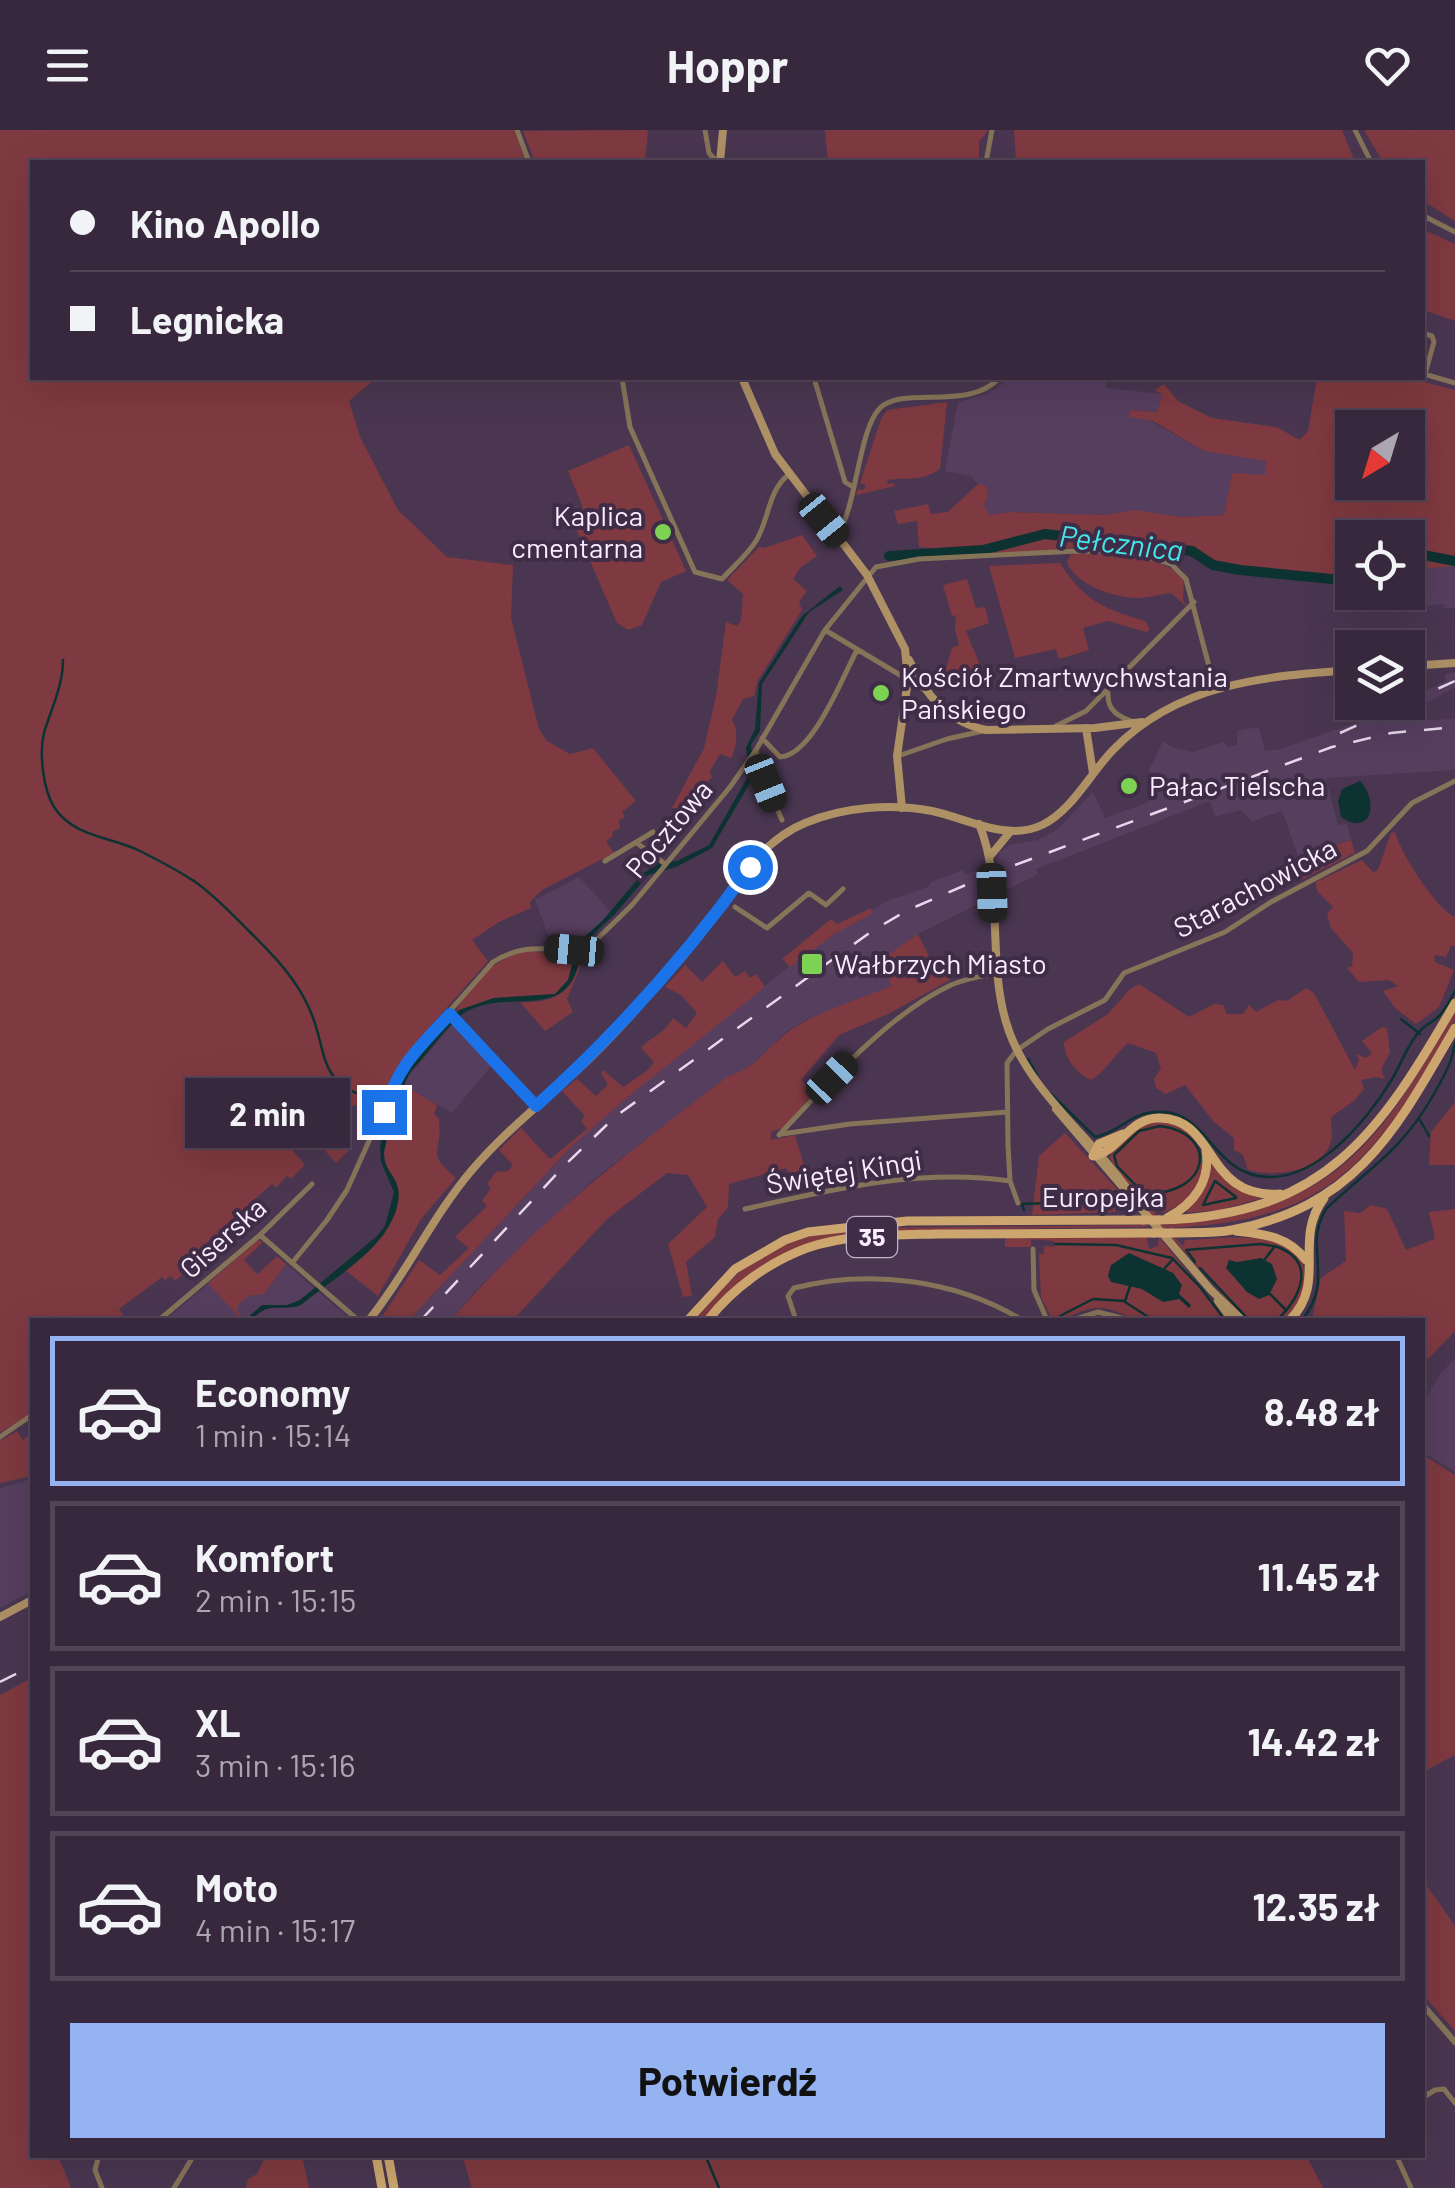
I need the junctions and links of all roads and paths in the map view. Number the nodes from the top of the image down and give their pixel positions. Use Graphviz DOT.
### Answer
graph roads {
  1 [pos="517,130"];
  2 [pos="705,130"];
  3 [pos="723,130"];
  4 [pos="992,130"];
  5 [pos="1355,130"];
  6 [pos="528,160"];
  7 [pos="716,160"];
  8 [pos="718,160"];
  9 [pos="986,160"];
  10 [pos="1370,160"];
  11 [pos="1425,217"];
  12 [pos="1455,232"];
  13 [pos="1425,334"];
  14 [pos="1425,371"];
  15 [pos="1425,374"];
  16 [pos="622,380"];
  17 [pos="743,380"];
  18 [pos="815,380"];
  19 [pos="996,380"];
  20 [pos="1455,383"];
  21 [pos="788,475"];
  22 [pos="852,486"];
  23 [pos="837,535"];
  24 [pos="867,575"];
  25 [pos="1193,604"];
  26 [pos="825,630"];
  27 [pos="857,650"];
  28 [pos="907,656"];
  29 [pos="1455,662"];
  30 [pos="1425,665"];
  31 [pos="1335,671"];
  32 [pos="908,680"];
  33 [pos="1214,689"];
  34 [pos="924,690"];
  35 [pos="1108,690"];
  36 [pos="1086,711"];
  37 [pos="1150,719"];
  38 [pos="1137,723"];
  39 [pos="1051,728"];
  40 [pos="1086,728"];
  41 [pos="986,730"];
  42 [pos="762,738"];
  43 [pos="755,751"];
  44 [pos="897,756"];
  45 [pos="1093,772"];
  46 [pos="1455,781"];
  47 [pos="902,808"];
  48 [pos="782,820"];
  49 [pos="979,824"];
  50 [pos="1011,831"];
  51 [pos="653,832"];
  52 [pos="637,842"];
  53 [pos="990,855"];
  54 [pos="605,861"];
  55 [pos="664,864"];
  56 [pos="844,889"];
  57 [pos="734,907"];
  58 [pos="997,973"];
  59 [pos="1455,1004"];
  60 [pos="450,1014"];
  61 [pos="1455,1028"];
  62 [pos="1018,1050"];
  63 [pos="536,1106"];
  64 [pos="1008,1112"];
  65 [pos="1206,1148"];
  66 [pos="1097,1152"];
  67 [pos="1010,1181"];
  68 [pos="312,1184"];
  69 [pos="1334,1189"];
  70 [pos="1294,1192"];
  71 [pos="1018,1203"];
  72 [pos="745,1210"];
  73 [pos="1159,1220"];
  74 [pos="1231,1230"];
  75 [pos="260,1235"];
  76 [pos="1034,1249"];
  77 [pos="292,1263"];
  78 [pos="1310,1267"];
  79 [pos="1210,1290"];
  80 [pos="161,1318"];
  81 [pos="356,1318"];
  82 [pos="370,1318"];
  83 [pos="690,1318"];
  84 [pos="710,1318"];
  85 [pos="795,1318"];
  86 [pos="1017,1318"];
  87 [pos="1045,1318"];
  88 [pos="1079,1318"];
  89 [pos="1122,1318"];
  90 [pos="1231,1318"];
  91 [pos="1240,1318"];
  92 [pos="1291,1318"];
  93 [pos="30,1417"];
  94 [pos="0,1437"];
  95 [pos="30,1601"];
  96 [pos="0,1617"];
  97 [pos="1425,2007"];
  98 [pos="1455,2042"];
  99 [pos="1425,2096"];
  100 [pos="1455,2103"];
  101 [pos="99,2158"];
  102 [pos="192,2158"];
  103 [pos="377,2158"];
  104 [pos="389,2158"];
  105 [pos="1397,2158"];
  106 [pos="102,2188"];
  107 [pos="174,2188"];
  108 [pos="382,2188"];
  109 [pos="394,2188"];
  110 [pos="1411,2188"];
  1 -- 6 [label="street"];
  2 -- 7 [label="street"];
  3 -- 8 [label="main road"];
  4 -- 9 [label="street"];
  5 -- 10 [label="street"];
  11 -- 12 [label="street"];
  13 -- 14 [label="street"];
  15 -- 20 [label="street"];
  16 -- 21 [label="street"];
  17 -- 21 [label="main road"];
  18 -- 22 [label="street"];
  19 -- 22 [label="street"];
  21 -- 23 [label="main road"];
  22 -- 23 [label="street"];
  23 -- 24 [label="main road"];
  24 -- 25 [label="street"];
  24 -- 26 [label="street, Pocztowa"];
  24 -- 28 [label="main road"];
  25 -- 33 [label="street"];
  25 -- 35 [label="street"];
  26 -- 27 [label="street"];
  26 -- 42 [label="street, Pocztowa"];
  27 -- 32 [label="street"];
  27 -- 42 [label="street"];
  28 -- 32 [label="main road"];
  28 -- 34 [label="main road"];
  29 -- 30 [label="main road"];
  31 -- 33 [label="main road"];
  32 -- 34 [label="street"];
  32 -- 44 [label="main road"];
  33 -- 37 [label="main road"];
  34 -- 41 [label="main road"];
  35 -- 36 [label="street"];
  35 -- 38 [label="street"];
  36 -- 39 [label="street"];
  36 -- 40 [label="street"];
  37 -- 38 [label="main road"];
  37 -- 45 [label="main road"];
  38 -- 40 [label="main road"];
  39 -- 40 [label="main road"];
  39 -- 41 [label="main road"];
  40 -- 45 [label="main road"];
  41 -- 44 [label="street"];
  42 -- 43 [label="street, Pocztowa"];
  43 -- 48 [label="street"];
  43 -- 55 [label="street, Pocztowa"];
  44 -- 47 [label="main road"];
  45 -- 50 [label="main road"];
  46 -- 62 [label="street, Starachowicka"];
  47 -- 49 [label="main road"];
  47 -- 63 [label="main road"];
  49 -- 50 [label="main road"];
  49 -- 53 [label="main road"];
  50 -- 53 [label="main road"];
  51 -- 52 [label="street"];
  52 -- 54 [label="street"];
  52 -- 55 [label="street"];
  53 -- 58 [label="main road"];
  55 -- 60 [label="street, Pocztowa"];
  56 -- 57 [label="street"];
  58 -- 62 [label="main road"];
  58 -- 64 [label="street"];
  59 -- 70 [label="main road, Europejka / 35"];
  60 -- 63 [label="street"];
  60 -- 77 [label="street"];
  61 -- 69 [label="main road, Europejka / 35"];
  62 -- 64 [label="street"];
  62 -- 66 [label="main road"];
  63 -- 82 [label="main road"];
  64 -- 67 [label="street"];
  65 -- 66 [label="main road"];
  65 -- 70 [label="main road"];
  65 -- 73 [label="main road"];
  66 -- 79 [label="main road"];
  67 -- 71 [label="street"];
  67 -- 72 [label="street, Świętej Kingi"];
  68 -- 75 [label="street, Giserska"];
  69 -- 74 [label="main road, Europejka / 35"];
  69 -- 78 [label="main road"];
  70 -- 73 [label="main road, Europejka / 35"];
  73 -- 83 [label="main road, Europejka / 35, bridge"];
  74 -- 78 [label="main road"];
  74 -- 84 [label="main road, Europejka / 35, bridge"];
  75 -- 77 [label="street"];
  75 -- 80 [label="street, Giserska"];
  76 -- 87 [label="street"];
  77 -- 81 [label="street"];
  78 -- 92 [label="main road"];
  79 -- 90 [label="main road"];
  79 -- 91 [label="main road"];
  85 -- 86 [label="street"];
  88 -- 89 [label="street"];
  93 -- 94 [label="street"];
  95 -- 96 [label="main road"];
  97 -- 98 [label="street"];
  99 -- 100 [label="street"];
  101 -- 106 [label="street"];
  102 -- 107 [label="street"];
  103 -- 108 [label="main road"];
  104 -- 109 [label="main road"];
  105 -- 110 [label="street"];
}
